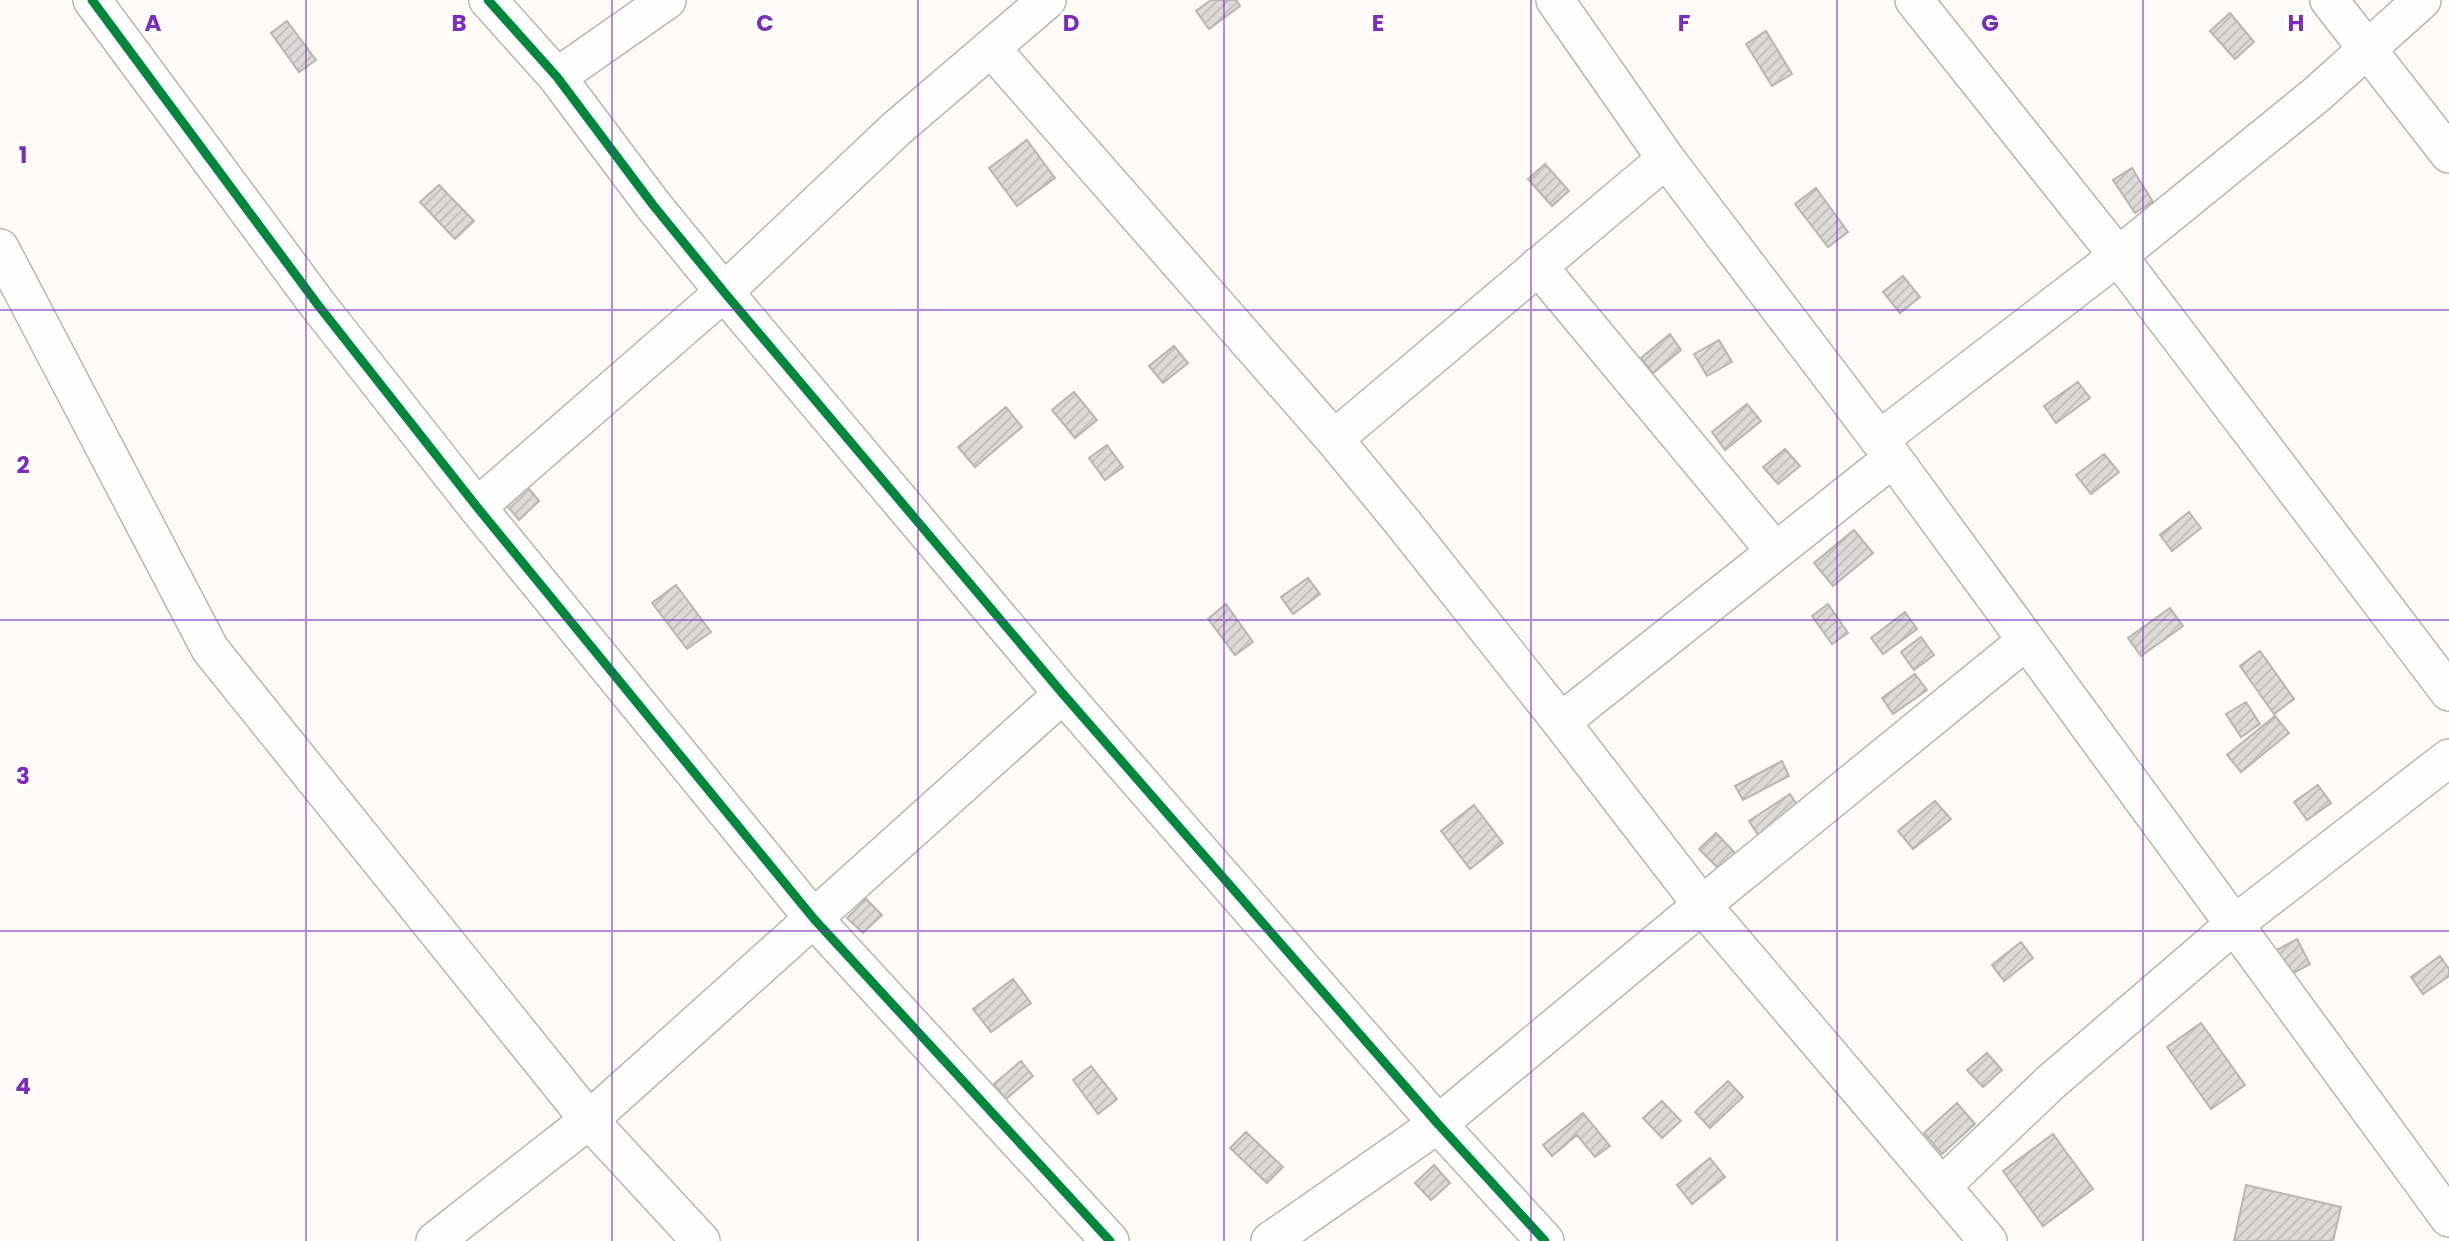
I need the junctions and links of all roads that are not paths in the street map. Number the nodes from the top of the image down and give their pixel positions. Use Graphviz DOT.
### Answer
graph roads {
  1 [pos="92,0"];
  2 [pos="488,0"];
  3 [pos="667,0"];
  4 [pos="1047,0"];
  5 [pos="1555,0"];
  6 [pos="1913,0"];
  7 [pos="2329,0"];
  8 [pos="2422,0"];
  9 [pos="990,48"];
  10 [pos="2368,48"];
  11 [pos="557,77"];
  12 [pos="2449,154"];
  13 [pos="1666,159"];
  14 [pos="0,248"];
  15 [pos="2118,256"];
  16 [pos="1538,266"];
  17 [pos="724,292"];
  18 [pos="1334,439"];
  19 [pos="1886,449"];
  20 [pos="477,507"];
  21 [pos="1776,551"];
  22 [pos="2026,642"];
  23 [pos="2449,692"];
  24 [pos="1063,694"];
  25 [pos="1561,722"];
  26 [pos="2449,758"];
  27 [pos="1702,905"];
  28 [pos="814,919"];
  29 [pos="2236,923"];
  30 [pos="589,1120"];
  31 [pos="1438,1124"];
  32 [pos="1942,1186"];
  33 [pos="2449,1218"];
  34 [pos="2449,1225"];
  35 [pos="435,1241"];
  36 [pos="701,1241"];
  37 [pos="1110,1241"];
  38 [pos="1270,1241"];
  39 [pos="1545,1241"];
  40 [pos="1988,1241"];
  41 [pos="2429,1241"];
  1 -- 20 [label="street"];
  2 -- 11 [label="street"];
  3 -- 11 [label="street"];
  4 -- 9 [label="street"];
  5 -- 13 [label="street"];
  6 -- 15 [label="street"];
  7 -- 10 [label="street"];
  8 -- 10 [label="street"];
  9 -- 17 [label="street"];
  9 -- 18 [label="street"];
  10 -- 12 [label="street"];
  10 -- 15 [label="street"];
  11 -- 17 [label="street"];
  13 -- 16 [label="street"];
  13 -- 19 [label="street"];
  14 -- 30 [label="street"];
  15 -- 19 [label="street"];
  15 -- 23 [label="street"];
  16 -- 18 [label="street"];
  16 -- 21 [label="street"];
  17 -- 20 [label="street"];
  17 -- 24 [label="street"];
  18 -- 25 [label="street"];
  19 -- 21 [label="street"];
  19 -- 22 [label="street"];
  20 -- 28 [label="street"];
  21 -- 25 [label="street"];
  22 -- 27 [label="street"];
  22 -- 29 [label="street"];
  24 -- 28 [label="street"];
  24 -- 31 [label="street"];
  25 -- 27 [label="street"];
  26 -- 29 [label="street"];
  27 -- 31 [label="street"];
  27 -- 32 [label="street"];
  28 -- 30 [label="street"];
  28 -- 37 [label="street"];
  29 -- 32 [label="street"];
  29 -- 33 [label="street"];
  30 -- 35 [label="street"];
  30 -- 36 [label="street"];
  31 -- 38 [label="street"];
  31 -- 39 [label="street"];
  32 -- 40 [label="street"];
  34 -- 41 [label="street"];
}
